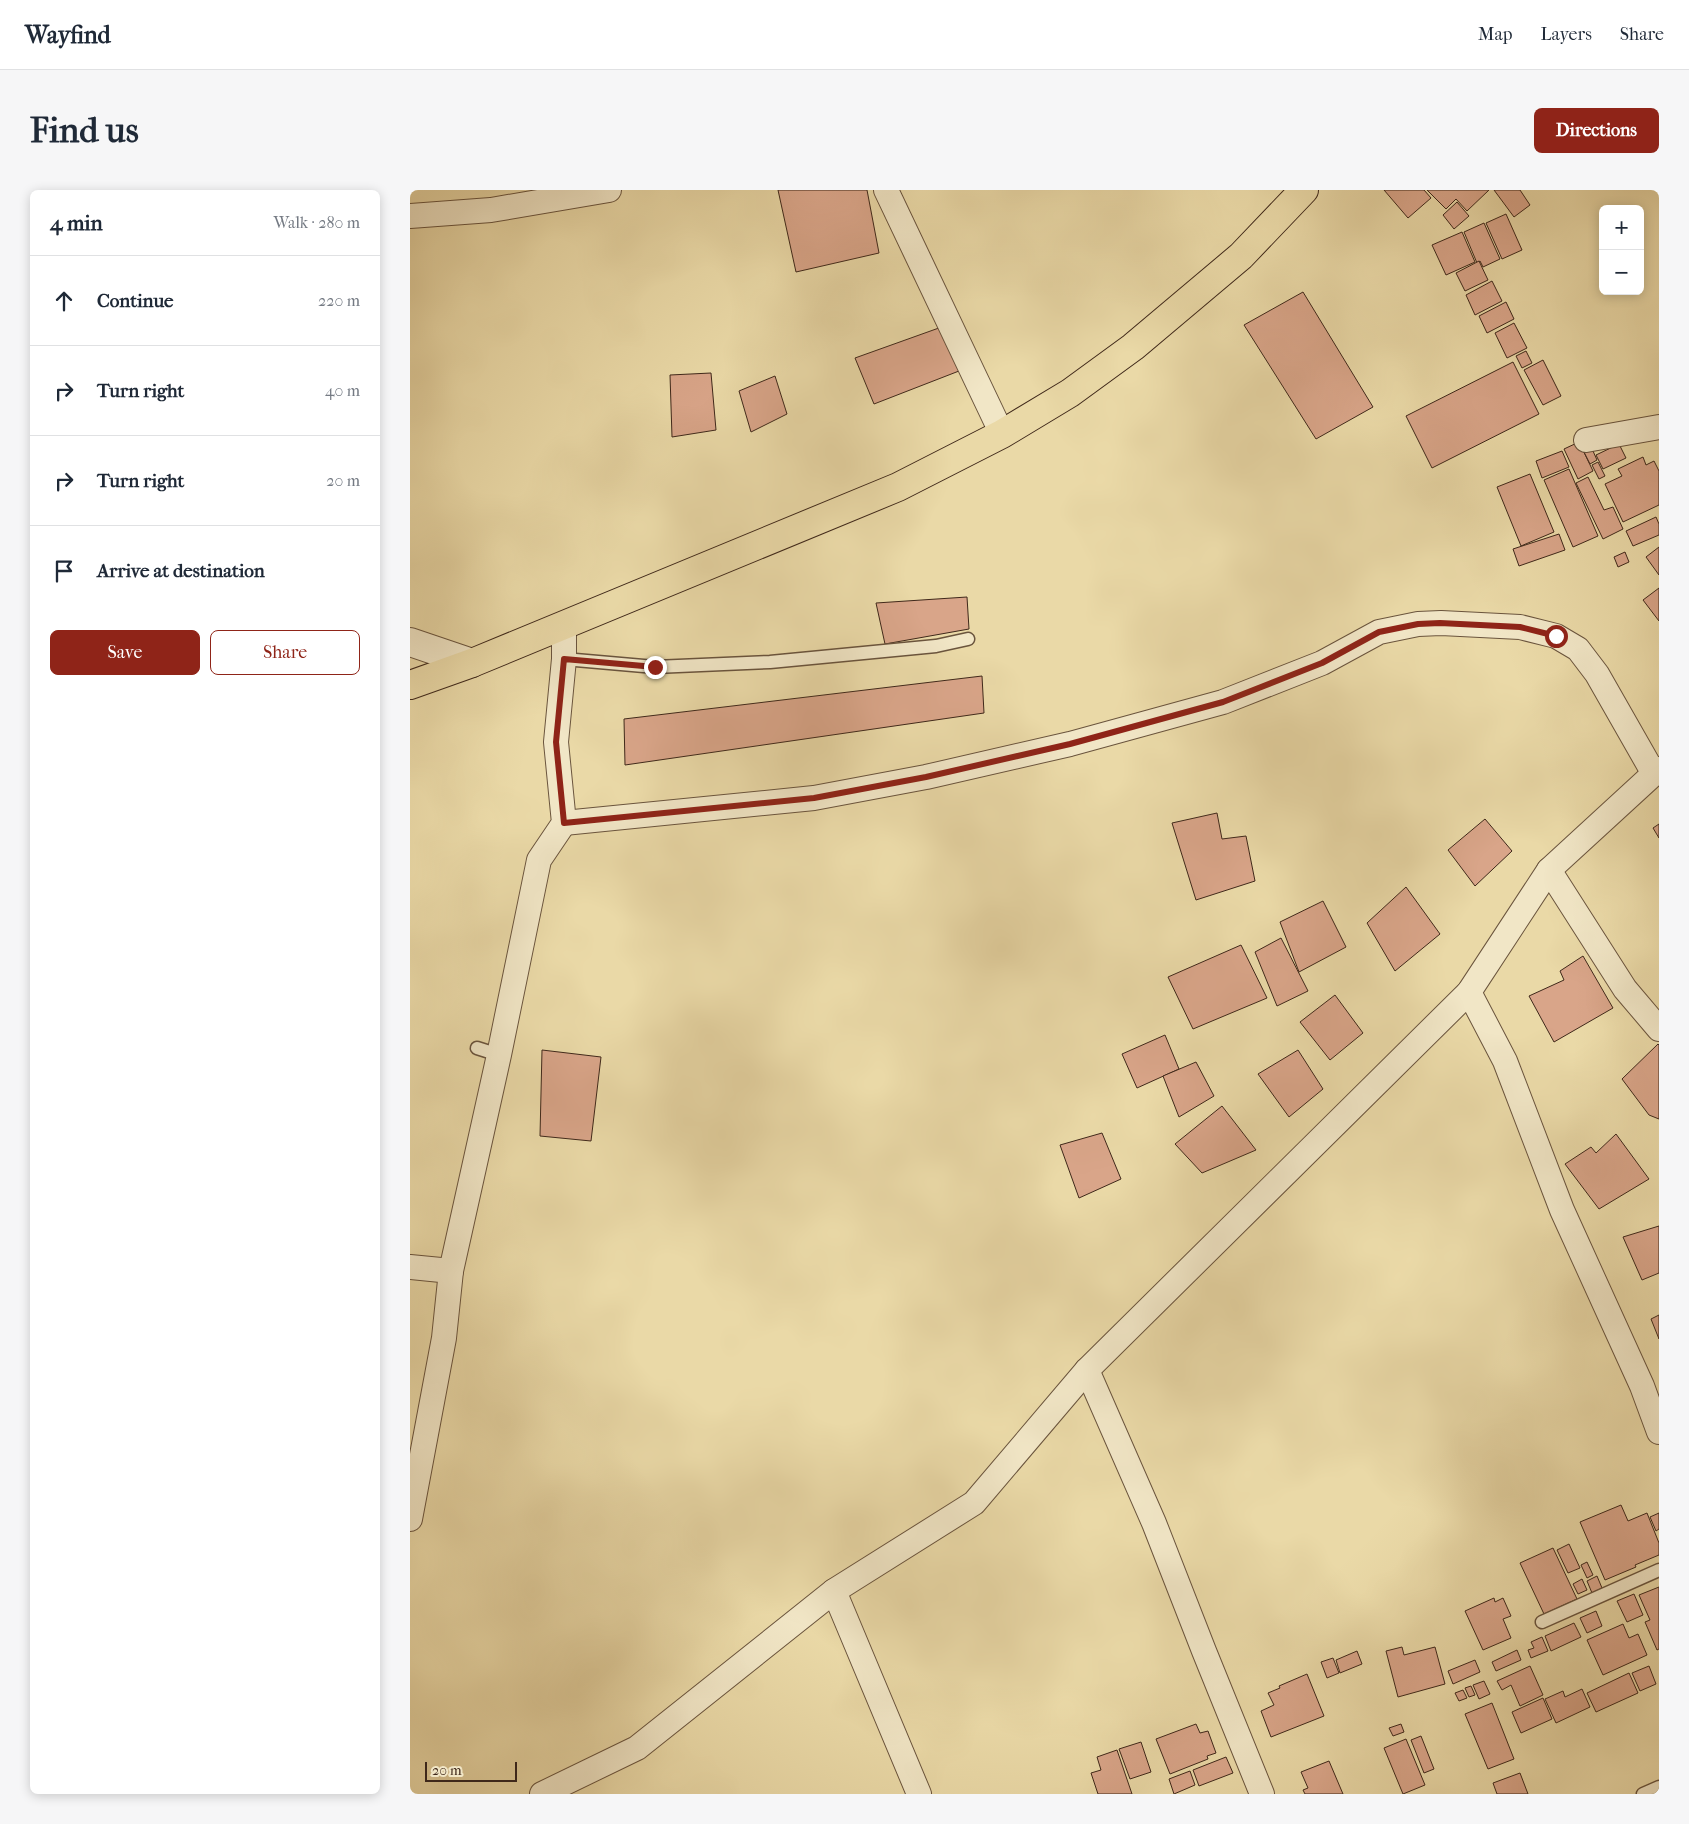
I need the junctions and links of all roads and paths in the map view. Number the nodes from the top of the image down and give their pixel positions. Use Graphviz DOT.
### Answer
graph roads {
  1 [pos="609,190"];
  2 [pos="886,190"];
  3 [pos="1304,190"];
  4 [pos="410,216"];
  5 [pos="1659,427"];
  6 [pos="1002,434"];
  7 [pos="1586,440"];
  8 [pos="564,625"];
  9 [pos="968,639"];
  10 [pos="410,642"];
  11 [pos="564,659"];
  12 [pos="472,663"];
  13 [pos="410,685"];
  14 [pos="1657,771"];
  15 [pos="564,823"];
  16 [pos="1549,870"];
  17 [pos="1469,992"];
  18 [pos="1659,1029"];
  19 [pos="477,1048"];
  20 [pos="500,1055"];
  21 [pos="410,1267"];
  22 [pos="451,1271"];
  23 [pos="1087,1370"];
  24 [pos="1659,1432"];
  25 [pos="410,1519"];
  26 [pos="1659,1570"];
  27 [pos="834,1591"];
  28 [pos="1542,1622"];
  29 [pos="1659,1787"];
  30 [pos="542,1794"];
  31 [pos="919,1794"];
  32 [pos="1262,1794"];
  33 [pos="1643,1794"];
  1 -- 4 [label="street"];
  2 -- 6 [label="street"];
  3 -- 6 [label="highway"];
  5 -- 7 [label="street"];
  6 -- 8 [label="highway"];
  8 -- 11 [label="street"];
  8 -- 12 [label="highway"];
  9 -- 11 [label="lane"];
  10 -- 12 [label="street"];
  11 -- 15 [label="street"];
  12 -- 13 [label="highway"];
  14 -- 15 [label="street"];
  14 -- 16 [label="street"];
  15 -- 20 [label="street"];
  16 -- 17 [label="street"];
  16 -- 18 [label="street"];
  17 -- 23 [label="street"];
  17 -- 24 [label="street"];
  19 -- 20 [label="lane"];
  20 -- 22 [label="street"];
  21 -- 22 [label="street"];
  22 -- 25 [label="street"];
  23 -- 27 [label="street"];
  23 -- 32 [label="street"];
  26 -- 28 [label="lane"];
  27 -- 30 [label="street"];
  27 -- 31 [label="street"];
  29 -- 33 [label="lane"];
}
